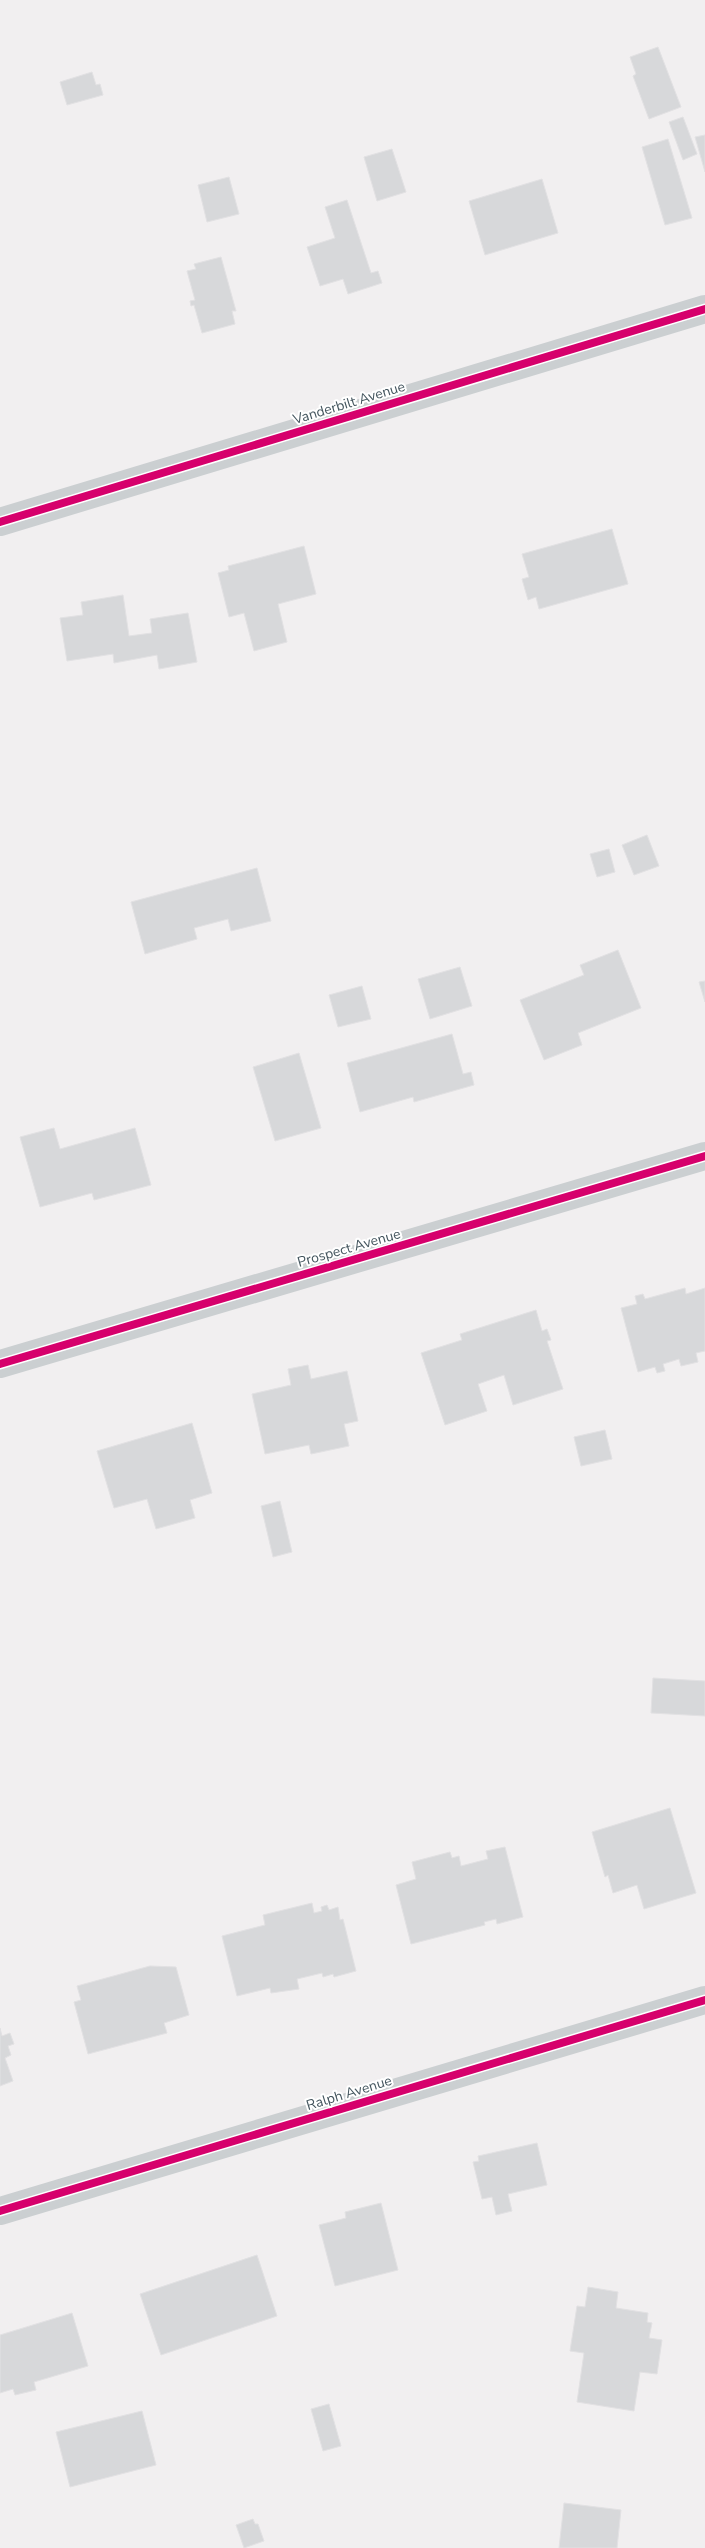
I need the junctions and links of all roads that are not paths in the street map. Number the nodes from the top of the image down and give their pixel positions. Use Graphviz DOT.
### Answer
graph roads {
  1 [pos="705,309"];
  2 [pos="0,522"];
  3 [pos="705,1156"];
  4 [pos="0,1364"];
  5 [pos="705,2000"];
  6 [pos="0,2211"];
  1 -- 2 [label="street, Vanderbilt Avenue"];
  3 -- 4 [label="street, Prospect Avenue"];
  5 -- 6 [label="street, Ralph Avenue"];
}
